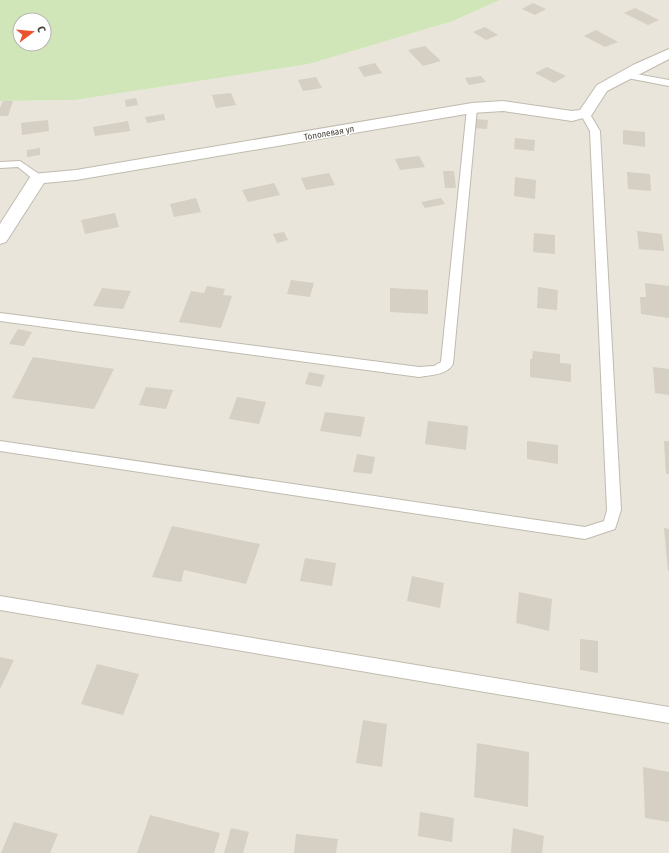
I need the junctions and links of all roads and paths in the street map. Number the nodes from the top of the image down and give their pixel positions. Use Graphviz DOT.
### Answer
graph roads {
  1 [pos="669,53"];
  2 [pos="625,75"];
  3 [pos="669,83"];
  4 [pos="472,108"];
  5 [pos="585,113"];
  6 [pos="0,164"];
  7 [pos="38,178"];
  8 [pos="0,238"];
  9 [pos="0,317"];
  10 [pos="0,446"];
  11 [pos="0,604"];
  12 [pos="669,715"];
  1 -- 2 [label="street"];
  2 -- 3 [label="lane"];
  2 -- 5 [label="street"];
  4 -- 5 [label="street, Тополевая ул"];
  4 -- 7 [label="street, Тополевая ул"];
  4 -- 9 [label="lane"];
  5 -- 10 [label="lane"];
  6 -- 7 [label="lane"];
  7 -- 8 [label="street"];
  11 -- 12 [label="lane"];
}
